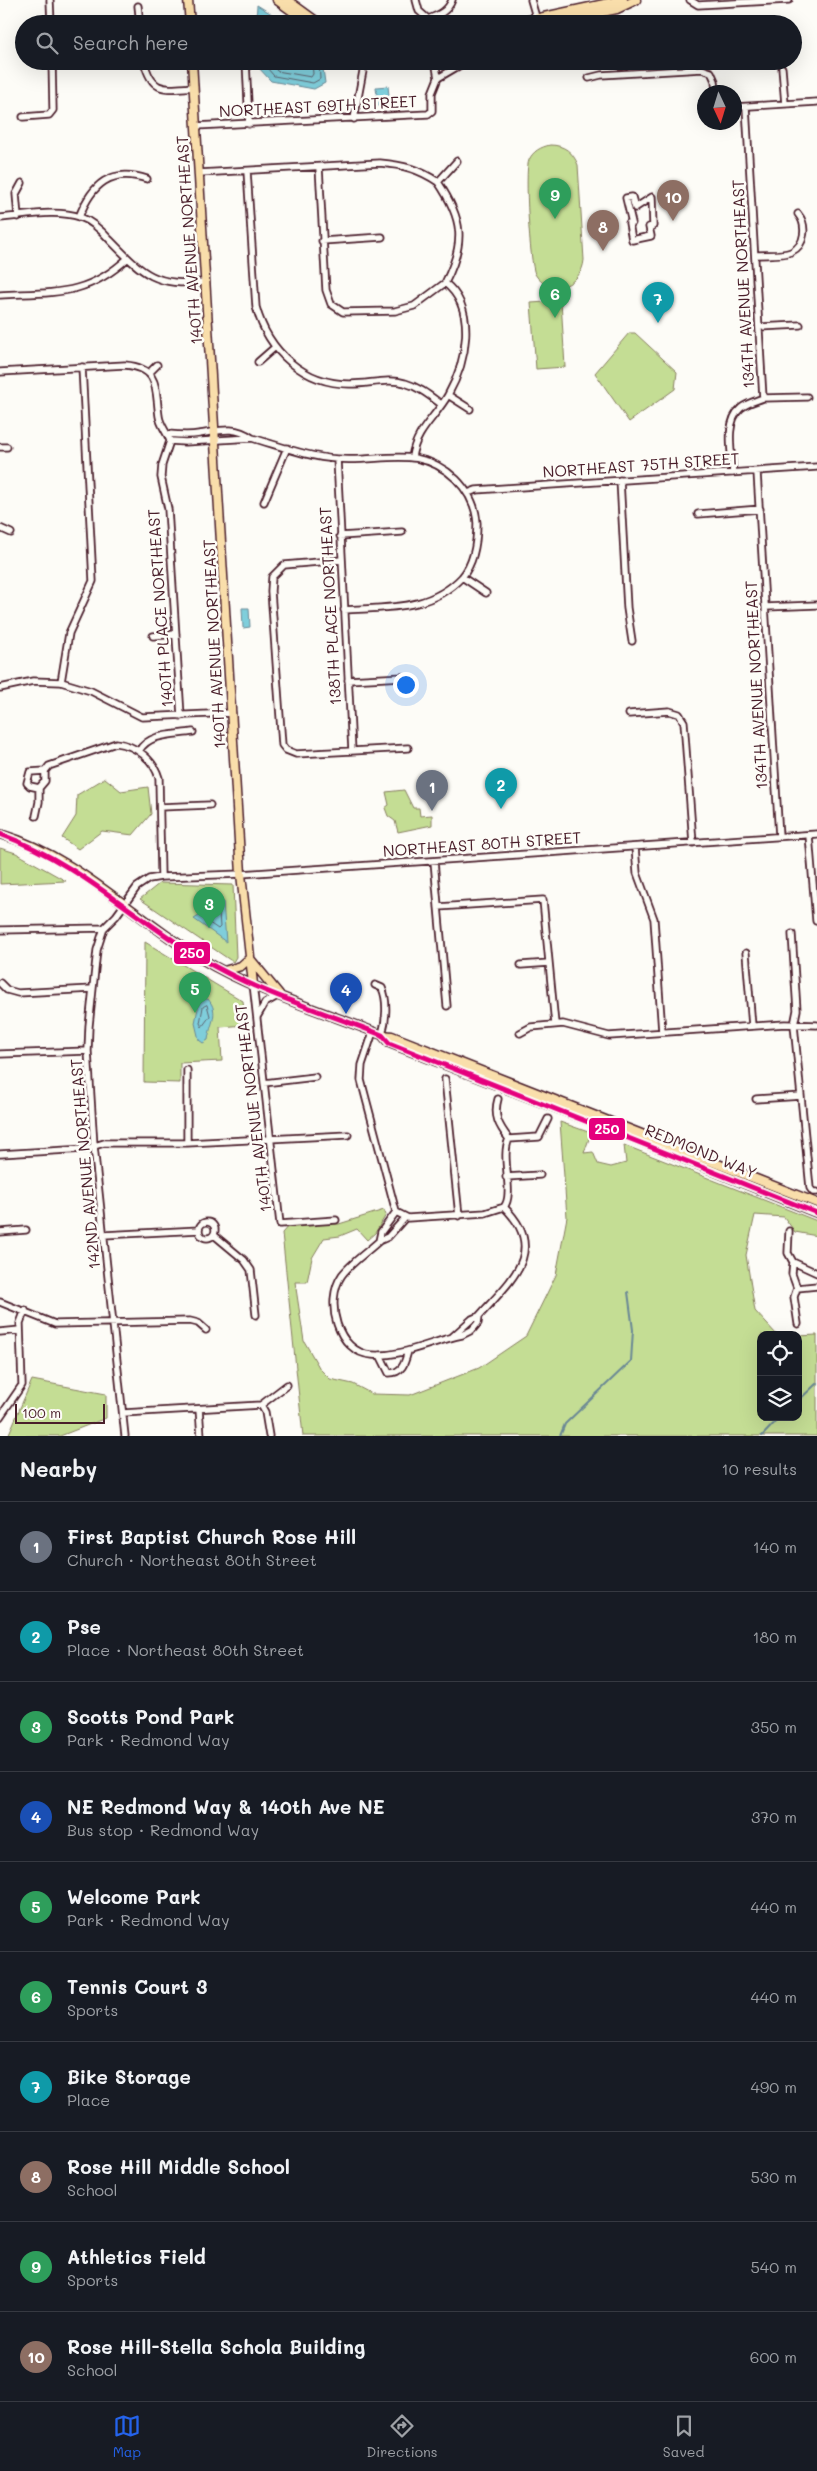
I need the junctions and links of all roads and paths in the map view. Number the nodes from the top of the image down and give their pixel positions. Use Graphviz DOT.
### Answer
graph roads {
  1 [pos="50,0"];
  2 [pos="188,0"];
  3 [pos="277,0"];
  4 [pos="286,0"];
  5 [pos="416,0"];
  6 [pos="452,0"];
  7 [pos="531,0"];
  8 [pos="622,0"];
  9 [pos="690,0"];
  10 [pos="789,0"];
  11 [pos="632,1"];
  12 [pos="138,6"];
  13 [pos="51,15"];
  14 [pos="139,15"];
  15 [pos="189,15"];
  16 [pos="298,15"];
  17 [pos="307,15"];
  18 [pos="423,15"];
  19 [pos="438,15"];
  20 [pos="536,15"];
  21 [pos="565,15"];
  22 [pos="581,15"];
  23 [pos="52,70"];
  24 [pos="146,70"];
  25 [pos="193,70"];
  26 [pos="246,70"];
  27 [pos="437,70"];
  28 [pos="452,70"];
  29 [pos="782,70"];
  30 [pos="363,71"];
  31 [pos="438,78"];
  32 [pos="589,78"];
  33 [pos="715,85"];
  34 [pos="194,87"];
  35 [pos="817,102"];
  36 [pos="785,104"];
  37 [pos="742,106"];
  38 [pos="746,106"];
  39 [pos="23,117"];
  40 [pos="354,119"];
  41 [pos="249,124"];
  42 [pos="196,126"];
  43 [pos="458,161"];
  44 [pos="319,167"];
  45 [pos="247,171"];
  46 [pos="199,173"];
  47 [pos="147,179"];
  48 [pos="438,182"];
  49 [pos="22,183"];
  50 [pos="652,197"];
  51 [pos="798,214"];
  52 [pos="18,217"];
  53 [pos="79,217"];
  54 [pos="0,218"];
  55 [pos="382,237"];
  56 [pos="322,241"];
  57 [pos="756,255"];
  58 [pos="128,258"];
  59 [pos="206,282"];
  60 [pos="445,282"];
  61 [pos="0,294"];
  62 [pos="800,325"];
  63 [pos="759,327"];
  64 [pos="274,348"];
  65 [pos="258,362"];
  66 [pos="157,365"];
  67 [pos="82,367"];
  68 [pos="0,372"];
  69 [pos="149,373"];
  70 [pos="448,395"];
  71 [pos="807,397"];
  72 [pos="763,398"];
  73 [pos="442,404"];
  74 [pos="470,409"];
  75 [pos="214,430"];
  76 [pos="168,434"];
  77 [pos="252,438"];
  78 [pos="216,440"];
  79 [pos="170,441"];
  80 [pos="287,448"];
  81 [pos="412,457"];
  82 [pos="336,459"];
  83 [pos="817,468"];
  84 [pos="757,472"];
  85 [pos="734,473"];
  86 [pos="620,480"];
  87 [pos="468,493"];
  88 [pos="264,502"];
  89 [pos="760,509"];
  90 [pos="698,514"];
  91 [pos="0,528"];
  92 [pos="402,532"];
  93 [pos="11,534"];
  94 [pos="340,536"];
  95 [pos="342,560"];
  96 [pos="462,577"];
  97 [pos="486,593"];
  98 [pos="817,605"];
  99 [pos="766,607"];
  100 [pos="344,610"];
  101 [pos="176,634"];
  102 [pos="153,636"];
  103 [pos="632,641"];
  104 [pos="403,676"];
  105 [pos="348,680"];
  106 [pos="61,682"];
  107 [pos="0,688"];
  108 [pos="232,713"];
  109 [pos="629,714"];
  110 [pos="181,716"];
  111 [pos="193,732"];
  112 [pos="408,748"];
  113 [pos="139,751"];
  114 [pos="352,751"];
  115 [pos="44,771"];
  116 [pos="39,788"];
  117 [pos="210,805"];
  118 [pos="160,807"];
  119 [pos="36,816"];
  120 [pos="0,834"];
  121 [pos="817,834"];
  122 [pos="809,835"];
  123 [pos="779,837"];
  124 [pos="694,843"];
  125 [pos="635,847"];
  126 [pos="434,861"];
  127 [pos="241,874"];
  128 [pos="161,877"];
  129 [pos="149,879"];
  130 [pos="124,904"];
  131 [pos="438,907"];
  132 [pos="816,921"];
  133 [pos="104,928"];
  134 [pos="0,930"];
  135 [pos="792,934"];
  136 [pos="746,953"];
  137 [pos="250,958"];
  138 [pos="549,963"];
  139 [pos="521,966"];
  140 [pos="224,971"];
  141 [pos="0,983"];
  142 [pos="253,984"];
  143 [pos="375,985"];
  144 [pos="92,989"];
  145 [pos="279,995"];
  146 [pos="447,1006"];
  147 [pos="256,1019"];
  148 [pos="554,1024"];
  149 [pos="817,1025"];
  150 [pos="752,1026"];
  151 [pos="794,1026"];
  152 [pos="373,1032"];
  153 [pos="662,1032"];
  154 [pos="520,1033"];
  155 [pos="382,1035"];
  156 [pos="88,1051"];
  157 [pos="0,1054"];
  158 [pos="187,1070"];
  159 [pos="315,1077"];
  160 [pos="444,1079"];
  161 [pos="264,1083"];
  162 [pos="801,1096"];
  163 [pos="498,1099"];
  164 [pos="756,1099"];
  165 [pos="548,1119"];
  166 [pos="348,1135"];
  167 [pos="271,1138"];
  168 [pos="509,1139"];
  169 [pos="187,1143"];
  170 [pos="94,1146"];
  171 [pos="0,1154"];
  172 [pos="540,1175"];
  173 [pos="506,1177"];
  174 [pos="815,1192"];
  175 [pos="817,1203"];
  176 [pos="504,1207"];
  177 [pos="396,1212"];
  178 [pos="817,1213"];
  179 [pos="459,1216"];
  180 [pos="404,1218"];
  181 [pos="336,1220"];
  182 [pos="26,1230"];
  183 [pos="199,1230"];
  184 [pos="789,1231"];
  185 [pos="0,1232"];
  186 [pos="104,1235"];
  187 [pos="214,1235"];
  188 [pos="379,1241"];
  189 [pos="794,1262"];
  190 [pos="817,1273"];
  191 [pos="817,1286"];
  192 [pos="797,1288"];
  193 [pos="0,1302"];
  194 [pos="25,1310"];
  195 [pos="256,1314"];
  196 [pos="114,1323"];
  197 [pos="798,1324"];
  198 [pos="20,1330"];
  199 [pos="206,1330"];
  200 [pos="0,1332"];
  201 [pos="408,1351"];
  202 [pos="380,1355"];
  203 [pos="287,1386"];
  204 [pos="261,1405"];
  205 [pos="199,1409"];
  206 [pos="123,1413"];
  207 [pos="0,1417"];
  208 [pos="125,1436"];
  209 [pos="201,1436"];
  210 [pos="269,1436"];
  1 -- 13 [label="street"];
  2 -- 15 [label="main road"];
  3 -- 16 [label="main road"];
  4 -- 17 [label="main road"];
  5 -- 18 [label="street"];
  6 -- 19 [label="street"];
  7 -- 20 [label="street"];
  8 -- 21 [label="main road"];
  9 -- 10 [label="street"];
  11 -- 22 [label="main road"];
  12 -- 14 [label="street"];
  23 -- 39 [label="street"];
  24 -- 34 [label="street"];
  25 -- 34 [label="main road, 140TH AVENUE NORTHEAST"];
  26 -- 41 [label="street"];
  27 -- 31 [label="street"];
  28 -- 31 [label="street"];
  29 -- 36 [label="street"];
  30 -- 40 [label="street"];
  31 -- 40 [label="street, NORTHEAST 69TH STREET"];
  32 -- 33 [label="street"];
  34 -- 42 [label="main road, 140TH AVENUE NORTHEAST"];
  35 -- 36 [label="street"];
  36 -- 38 [label="street"];
  37 -- 38 [label="street"];
  38 -- 57 [label="street, 134TH AVENUE NORTHEAST"];
  40 -- 41 [label="street, NORTHEAST 69TH STREET"];
  41 -- 42 [label="street, NORTHEAST 69TH STREET"];
  42 -- 46 [label="main road, 140TH AVENUE NORTHEAST"];
  43 -- 48 [label="street"];
  44 -- 45 [label="street"];
  44 -- 48 [label="street"];
  44 -- 56 [label="street"];
  45 -- 46 [label="street"];
  45 -- 64 [label="street"];
  46 -- 59 [label="main road, 140TH AVENUE NORTHEAST"];
  47 -- 53 [label="street"];
  48 -- 60 [label="street"];
  49 -- 52 [label="street"];
  50 -- 50 [label="street"];
  51 -- 57 [label="street"];
  52 -- 53 [label="street"];
  52 -- 54 [label="street"];
  53 -- 58 [label="street"];
  55 -- 56 [label="street"];
  56 -- 60 [label="street"];
  57 -- 63 [label="street, 134TH AVENUE NORTHEAST"];
  58 -- 59 [label="street"];
  58 -- 61 [label="street"];
  59 -- 75 [label="main road, 140TH AVENUE NORTHEAST"];
  60 -- 70 [label="street"];
  62 -- 63 [label="street"];
  63 -- 72 [label="street, 134TH AVENUE NORTHEAST"];
  64 -- 65 [label="street"];
  64 -- 73 [label="street"];
  66 -- 69 [label="street"];
  67 -- 68 [label="street"];
  67 -- 69 [label="street"];
  67 -- 106 [label="street"];
  69 -- 76 [label="street"];
  70 -- 73 [label="street"];
  70 -- 74 [label="street"];
  71 -- 72 [label="street"];
  72 -- 85 [label="street, 134TH AVENUE NORTHEAST"];
  73 -- 81 [label="street"];
  75 -- 76 [label="street"];
  75 -- 77 [label="street"];
  75 -- 78 [label="main road, 140TH AVENUE NORTHEAST"];
  76 -- 79 [label="street"];
  77 -- 78 [label="street"];
  77 -- 80 [label="street"];
  78 -- 79 [label="street"];
  78 -- 108 [label="main road, 140TH AVENUE NORTHEAST"];
  79 -- 101 [label="street, 140TH PLACE NORTHEAST"];
  80 -- 82 [label="street"];
  80 -- 88 [label="street"];
  81 -- 82 [label="street"];
  81 -- 87 [label="street"];
  82 -- 94 [label="street, 138TH PLACE NORTHEAST"];
  83 -- 84 [label="street, NORTHEAST 75TH STREET"];
  84 -- 85 [label="street, NORTHEAST 75TH STREET"];
  84 -- 89 [label="street, 134TH AVENUE NORTHEAST"];
  85 -- 86 [label="street, NORTHEAST 75TH STREET"];
  86 -- 87 [label="street, NORTHEAST 75TH STREET"];
  86 -- 103 [label="street"];
  87 -- 96 [label="street"];
  89 -- 90 [label="street"];
  89 -- 99 [label="street, 134TH AVENUE NORTHEAST"];
  91 -- 93 [label="street"];
  92 -- 94 [label="street"];
  94 -- 95 [label="street, 138TH PLACE NORTHEAST"];
  95 -- 100 [label="street, 138TH PLACE NORTHEAST"];
  95 -- 114 [label="street"];
  96 -- 97 [label="street"];
  96 -- 100 [label="street"];
  98 -- 99 [label="street"];
  99 -- 123 [label="street, 134TH AVENUE NORTHEAST"];
  100 -- 105 [label="street, 138TH PLACE NORTHEAST"];
  101 -- 102 [label="street"];
  101 -- 110 [label="street, 140TH PLACE NORTHEAST"];
  104 -- 105 [label="street"];
  105 -- 114 [label="street, 138TH PLACE NORTHEAST"];
  106 -- 107 [label="street"];
  106 -- 110 [label="street"];
  108 -- 110 [label="street"];
  108 -- 127 [label="main road, 140TH AVENUE NORTHEAST"];
  109 -- 124 [label="street"];
  111 -- 113 [label="street"];
  112 -- 114 [label="street"];
  113 -- 115 [label="street"];
  113 -- 118 [label="street"];
  115 -- 116 [label="street"];
  115 -- 116 [label="street"];
  116 -- 119 [label="street"];
  117 -- 118 [label="street"];
  118 -- 128 [label="street"];
  120 -- 130 [label="main road, REDMOND WAY"];
  121 -- 122 [label="street, NORTHEAST 80TH STREET"];
  122 -- 123 [label="street, NORTHEAST 80TH STREET"];
  122 -- 132 [label="street"];
  123 -- 124 [label="street, NORTHEAST 80TH STREET"];
  124 -- 125 [label="street, NORTHEAST 80TH STREET"];
  125 -- 126 [label="street, NORTHEAST 80TH STREET"];
  125 -- 153 [label="street"];
  126 -- 127 [label="street, NORTHEAST 80TH STREET"];
  126 -- 131 [label="street"];
  127 -- 128 [label="street, NORTHEAST 80TH STREET"];
  127 -- 137 [label="main road, 140TH AVENUE NORTHEAST"];
  128 -- 129 [label="street, NORTHEAST 80TH STREET"];
  129 -- 130 [label="street, 142ND AVENUE NORTHEAST"];
  130 -- 133 [label="street, 142ND AVENUE NORTHEAST"];
  130 -- 140 [label="main road, REDMOND WAY"];
  131 -- 138 [label="street"];
  131 -- 146 [label="street"];
  133 -- 134 [label="street"];
  133 -- 144 [label="street, 142ND AVENUE NORTHEAST"];
  135 -- 151 [label="street"];
  136 -- 150 [label="street"];
  137 -- 140 [label="main road"];
  137 -- 142 [label="main road, 140TH AVENUE NORTHEAST"];
  137 -- 145 [label="main road"];
  138 -- 139 [label="street"];
  138 -- 148 [label="street"];
  140 -- 142 [label="main road, REDMOND WAY"];
  141 -- 144 [label="street"];
  142 -- 145 [label="main road, REDMOND WAY"];
  142 -- 147 [label="street, 140TH AVENUE NORTHEAST"];
  143 -- 155 [label="street"];
  144 -- 156 [label="street, 142ND AVENUE NORTHEAST"];
  145 -- 147 [label="street"];
  145 -- 152 [label="main road, REDMOND WAY"];
  147 -- 161 [label="street, 140TH AVENUE NORTHEAST"];
  148 -- 153 [label="street"];
  148 -- 154 [label="street"];
  149 -- 151 [label="street"];
  150 -- 151 [label="street"];
  150 -- 153 [label="street"];
  151 -- 162 [label="street"];
  152 -- 155 [label="main road, REDMOND WAY"];
  152 -- 177 [label="street"];
  155 -- 175 [label="main road, REDMOND WAY"];
  155 -- 178 [label="main road, REDMOND WAY"];
  156 -- 157 [label="street"];
  156 -- 170 [label="street, 142ND AVENUE NORTHEAST"];
  158 -- 169 [label="street"];
  159 -- 161 [label="street"];
  160 -- 179 [label="street"];
  161 -- 167 [label="street, 140TH AVENUE NORTHEAST"];
  162 -- 164 [label="street"];
  162 -- 174 [label="street"];
  163 -- 168 [label="street"];
  165 -- 168 [label="street"];
  166 -- 167 [label="street"];
  167 -- 169 [label="street"];
  167 -- 181 [label="street, 140TH AVENUE NORTHEAST"];
  168 -- 173 [label="street"];
  169 -- 170 [label="street"];
  170 -- 171 [label="street"];
  170 -- 186 [label="street, 142ND AVENUE NORTHEAST"];
  172 -- 173 [label="street"];
  173 -- 176 [label="street"];
  176 -- 179 [label="street"];
  176 -- 201 [label="street"];
  177 -- 180 [label="street"];
  177 -- 188 [label="street"];
  179 -- 180 [label="street"];
  180 -- 188 [label="street"];
  182 -- 185 [label="street"];
  183 -- 186 [label="street"];
  183 -- 187 [label="street"];
  183 -- 187 [label="street"];
  184 -- 189 [label="street"];
  186 -- 196 [label="street, 142ND AVENUE NORTHEAST"];
  187 -- 195 [label="street"];
  188 -- 202 [label="street"];
  189 -- 190 [label="street"];
  189 -- 192 [label="street"];
  191 -- 192 [label="street"];
  192 -- 197 [label="street"];
  193 -- 194 [label="street"];
  194 -- 196 [label="street"];
  194 -- 198 [label="street"];
  196 -- 199 [label="street"];
  196 -- 206 [label="street, 142ND AVENUE NORTHEAST"];
  198 -- 200 [label="street"];
  198 -- 207 [label="street"];
  201 -- 202 [label="street"];
  201 -- 202 [label="street"];
  203 -- 204 [label="street"];
  204 -- 205 [label="street"];
  204 -- 210 [label="street"];
  205 -- 206 [label="street"];
  205 -- 209 [label="street"];
  206 -- 208 [label="street, 142ND AVENUE NORTHEAST"];
}
